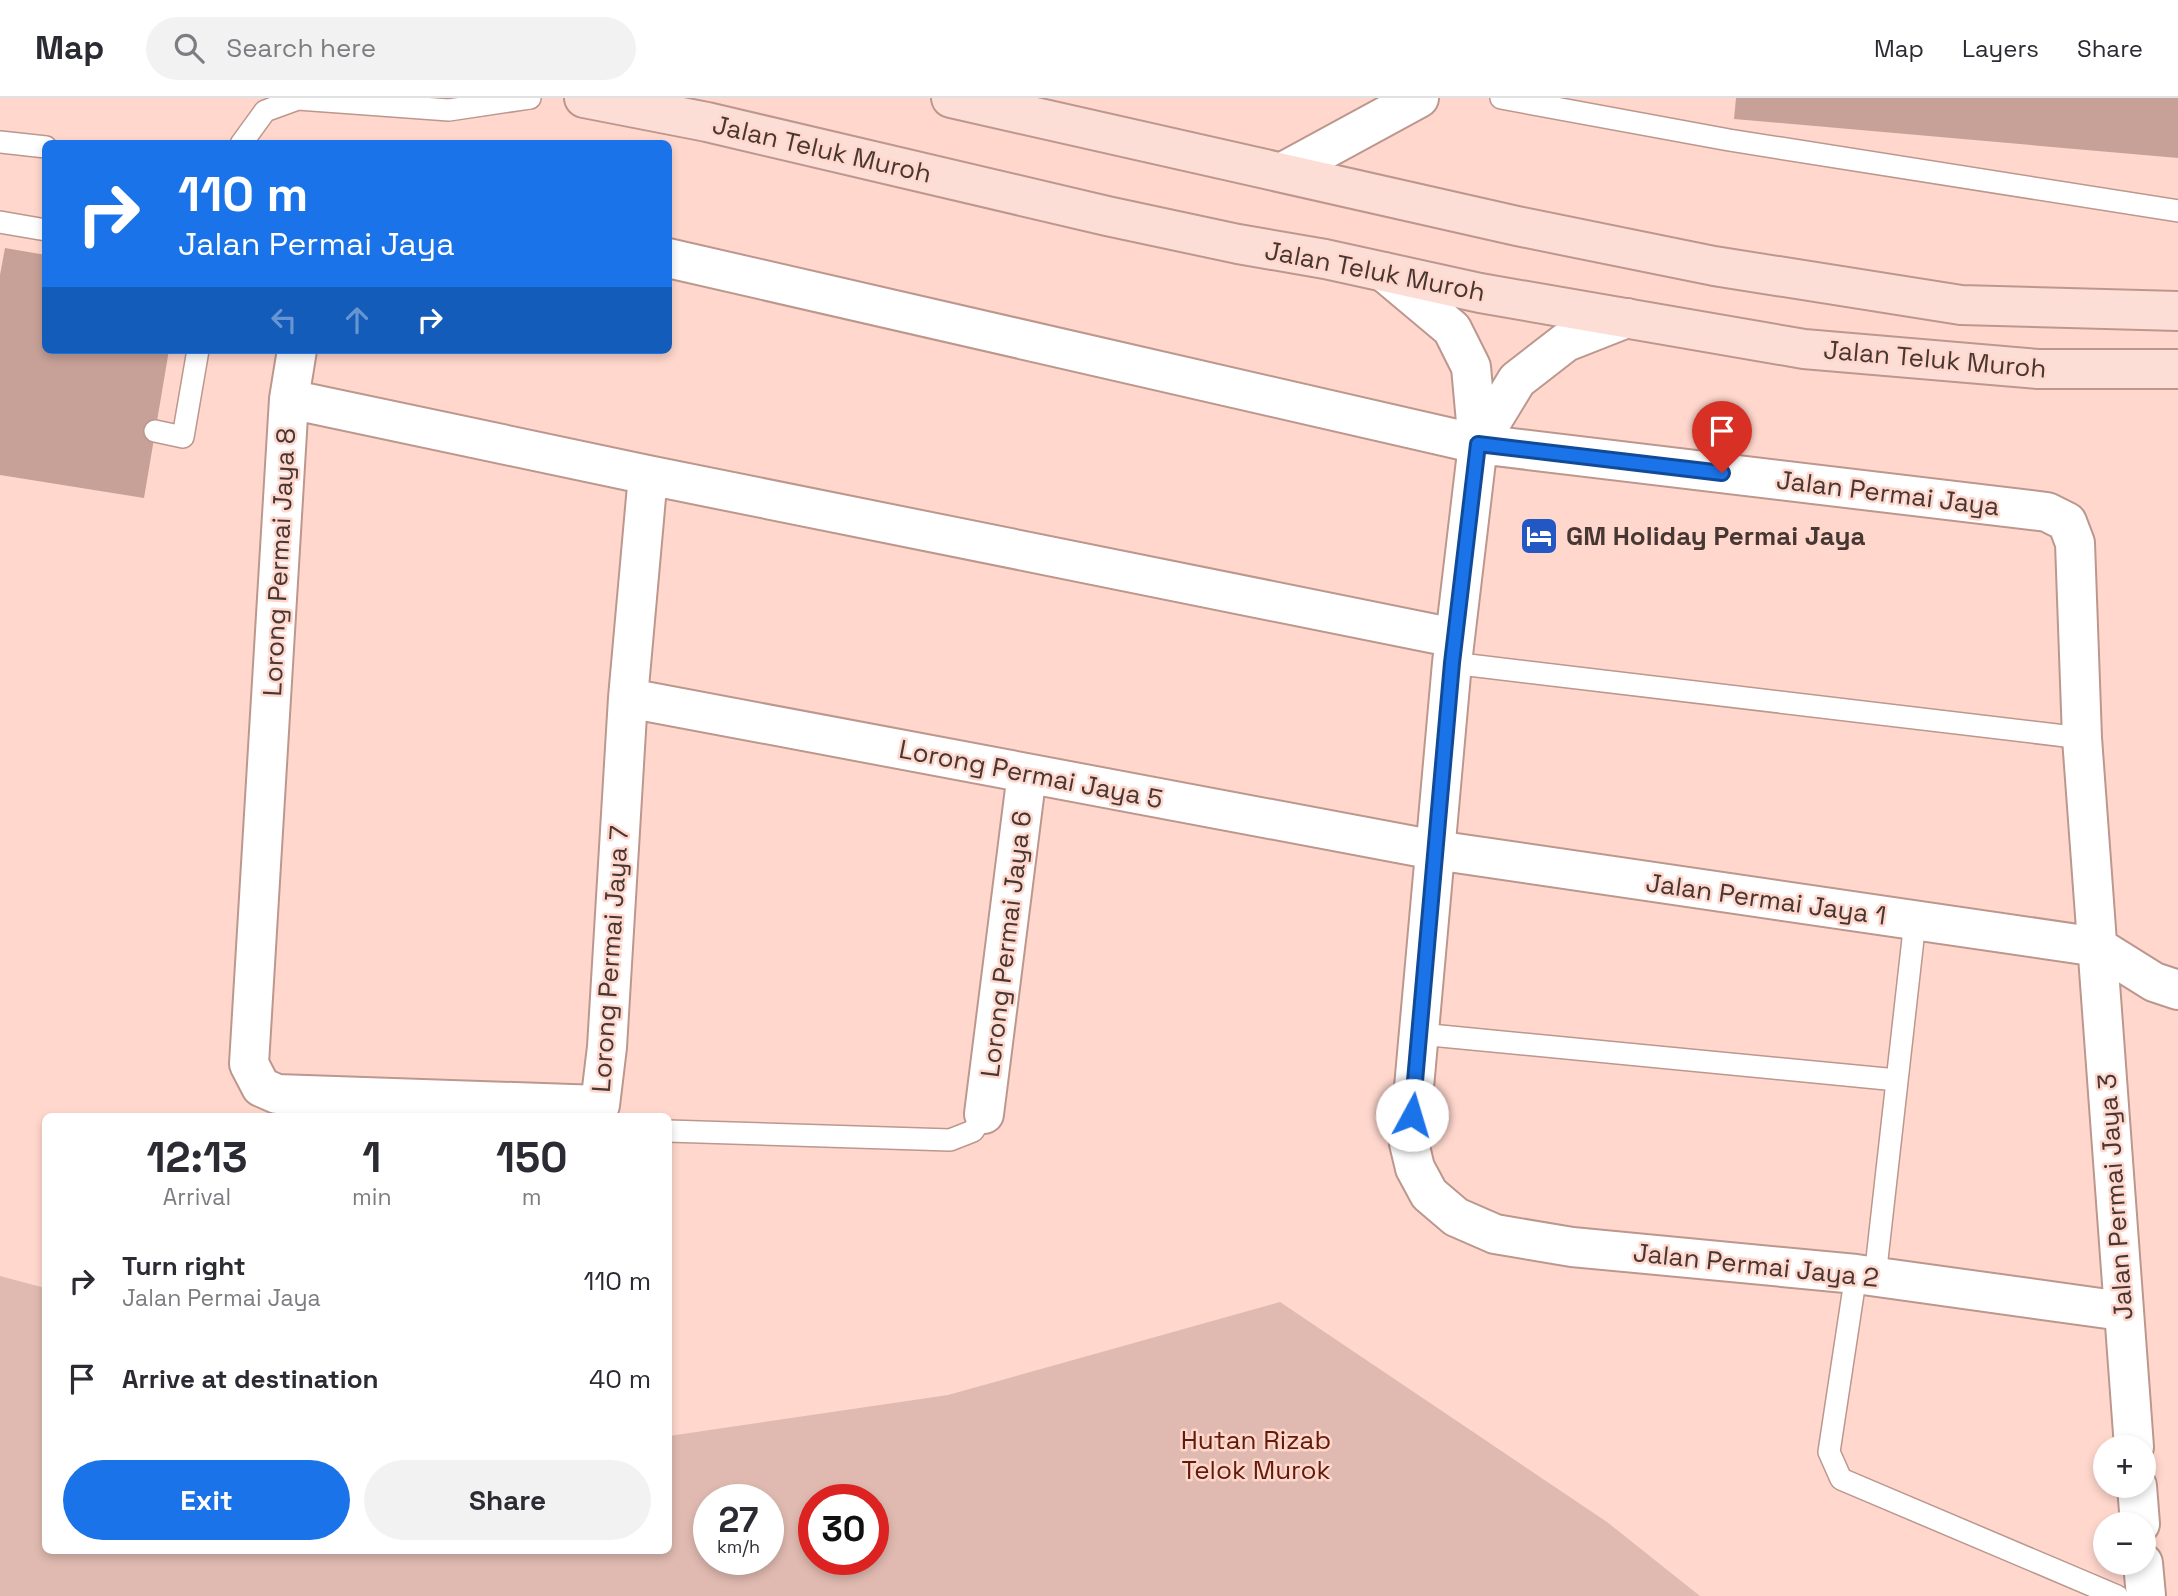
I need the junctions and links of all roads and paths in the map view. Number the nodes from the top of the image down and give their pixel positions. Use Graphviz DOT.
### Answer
graph roads {
  1 [pos="530,98"];
  2 [pos="584,98"];
  3 [pos="951,98"];
  4 [pos="1419,98"];
  5 [pos="1501,98"];
  6 [pos="244,140"];
  7 [pos="0,142"];
  8 [pos="42,147"];
  9 [pos="1283,172"];
  10 [pos="2178,211"];
  11 [pos="0,222"];
  12 [pos="42,229"];
  13 [pos="672,259"];
  14 [pos="1384,272"];
  15 [pos="2178,311"];
  16 [pos="1627,318"];
  17 [pos="197,354"];
  18 [pos="296,354"];
  19 [pos="2178,369"];
  20 [pos="289,399"];
  21 [pos="155,431"];
  22 [pos="1478,444"];
  23 [pos="648,475"];
  24 [pos="2047,512"];
  25 [pos="1453,651"];
  26 [pos="628,698"];
  27 [pos="2082,738"];
  28 [pos="1027,773"];
  29 [pos="1435,850"];
  30 [pos="1915,921"];
  31 [pos="2098,947"];
  32 [pos="2178,990"];
  33 [pos="1420,1034"];
  34 [pos="1897,1080"];
  35 [pos="261,1087"];
  36 [pos="606,1111"];
  37 [pos="984,1114"];
  38 [pos="672,1131"];
  39 [pos="1865,1276"];
  40 [pos="2122,1311"];
  41 [pos="2133,1435"];
  42 [pos="2144,1575"];
  43 [pos="2117,1596"];
  44 [pos="2146,1596"];
  1 -- 6 [label="lane"];
  2 -- 14 [label="main road, Jalan Teluk Muroh"];
  3 -- 9 [label="main road"];
  4 -- 9 [label="street"];
  5 -- 10 [label="lane"];
  7 -- 8 [label="lane"];
  9 -- 15 [label="main road"];
  11 -- 12 [label="lane"];
  13 -- 22 [label="street, Jalan Permai Jaya"];
  14 -- 16 [label="main road, Jalan Teluk Muroh"];
  14 -- 22 [label="street"];
  16 -- 19 [label="main road, Jalan Teluk Muroh"];
  16 -- 22 [label="street"];
  17 -- 21 [label="lane"];
  18 -- 20 [label="street"];
  20 -- 23 [label="street, Lorong Permai Jaya 8"];
  20 -- 35 [label="street, Lorong Permai Jaya 8"];
  22 -- 24 [label="street, Jalan Permai Jaya"];
  22 -- 25 [label="street"];
  23 -- 25 [label="street, Lorong Permai Jaya 8"];
  23 -- 26 [label="street, Lorong Permai Jaya 7"];
  24 -- 27 [label="street, Jalan Permai Jaya 3"];
  25 -- 27 [label="lane"];
  25 -- 29 [label="street"];
  26 -- 28 [label="street, Lorong Permai Jaya 5"];
  26 -- 36 [label="street, Lorong Permai Jaya 7"];
  27 -- 31 [label="street, Jalan Permai Jaya 3"];
  28 -- 29 [label="street, Lorong Permai Jaya 5"];
  28 -- 37 [label="street, Lorong Permai Jaya 6"];
  29 -- 30 [label="street, Jalan Permai Jaya 1"];
  29 -- 33 [label="street"];
  30 -- 31 [label="street, Jalan Permai Jaya 1"];
  30 -- 34 [label="lane"];
  31 -- 32 [label="street"];
  31 -- 40 [label="street, Jalan Permai Jaya 3"];
  33 -- 34 [label="lane"];
  33 -- 39 [label="street, Jalan Permai Jaya 2"];
  34 -- 39 [label="lane"];
  35 -- 36 [label="street, Lorong Permai Jaya 7"];
  37 -- 38 [label="lane"];
  39 -- 40 [label="street, Jalan Permai Jaya 2"];
  39 -- 43 [label="lane"];
  40 -- 41 [label="street, Jalan Permai Jaya 3"];
  42 -- 44 [label="street"];
}
